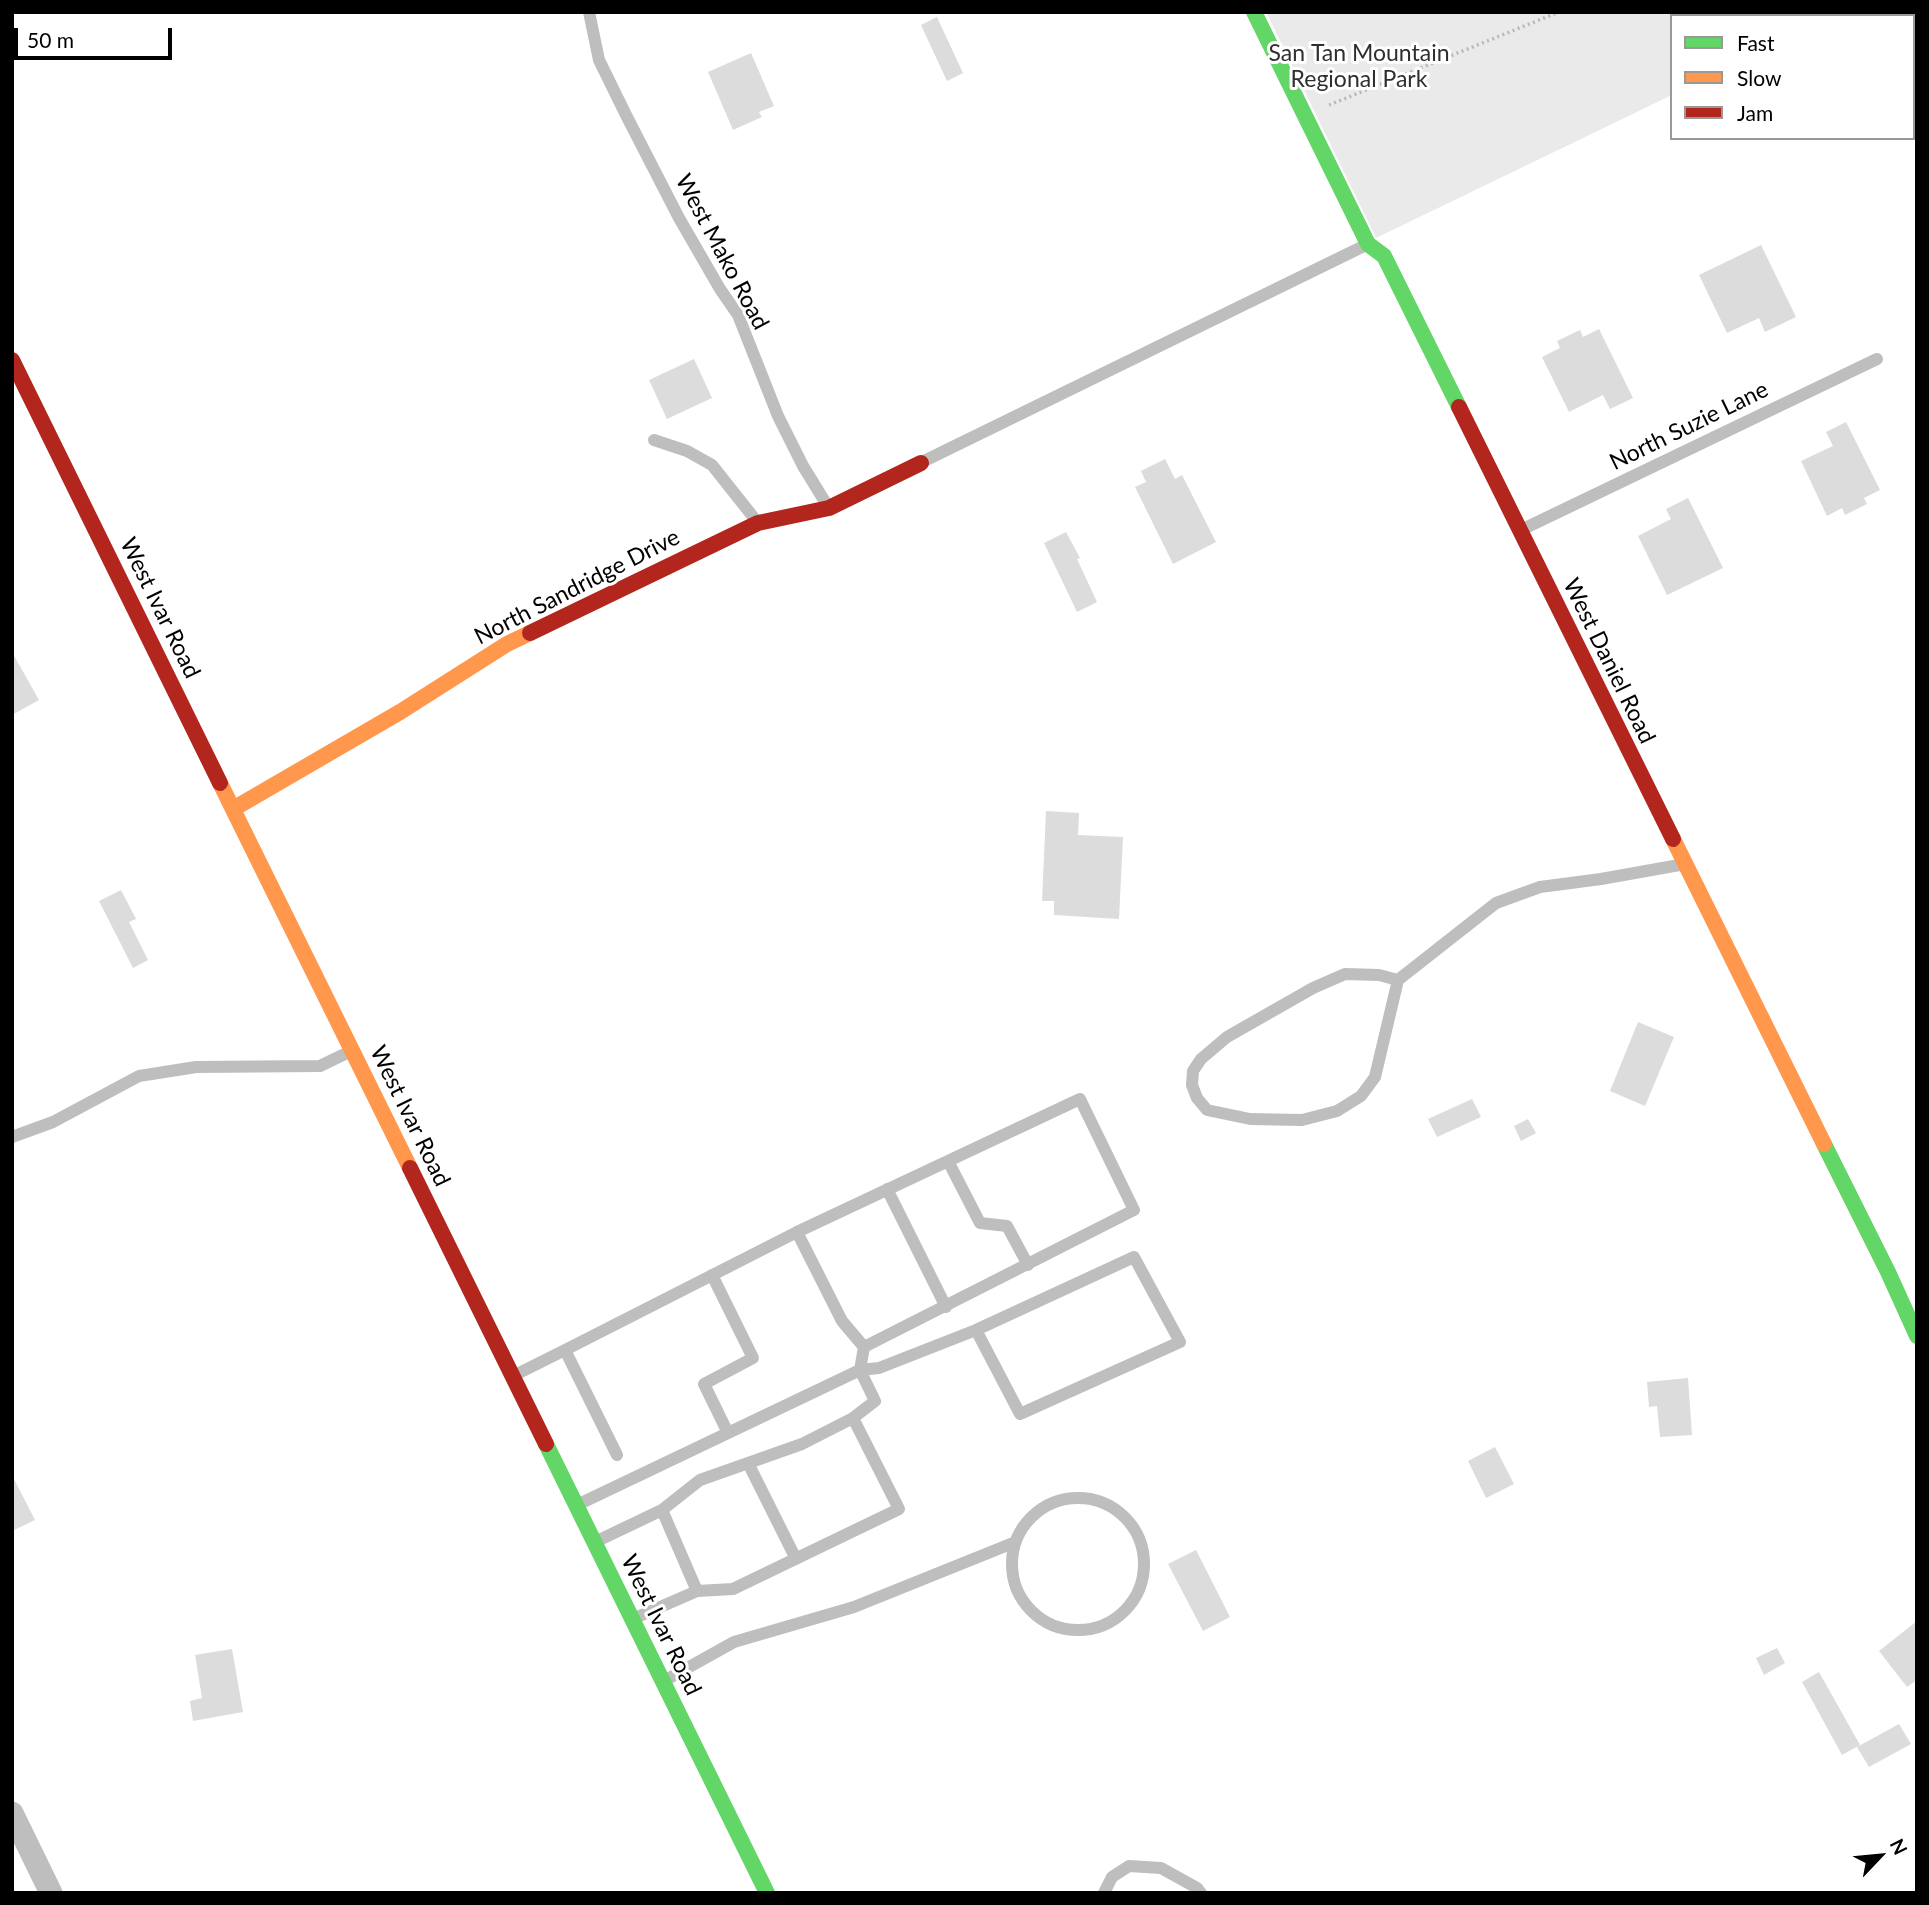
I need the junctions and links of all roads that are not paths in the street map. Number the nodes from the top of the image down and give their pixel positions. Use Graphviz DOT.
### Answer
graph roads {
  1 [pos="589,12"];
  2 [pos="1254,12"];
  3 [pos="1368,244"];
  4 [pos="1877,359"];
  5 [pos="12,360"];
  6 [pos="18,384"];
  7 [pos="654,440"];
  8 [pos="921,463"];
  9 [pos="829,508"];
  10 [pos="758,523"];
  11 [pos="1519,531"];
  12 [pos="233,809"];
  13 [pos="1685,864"];
  14 [pos="1398,980"];
  15 [pos="352,1051"];
  16 [pos="12,1137"];
  17 [pos="948,1161"];
  18 [pos="887,1189"];
  19 [pos="796,1232"];
  20 [pos="1028,1265"];
  21 [pos="712,1275"];
  22 [pos="946,1307"];
  23 [pos="976,1330"];
  24 [pos="1917,1336"];
  25 [pos="864,1347"];
  26 [pos="565,1350"];
  27 [pos="860,1370"];
  28 [pos="513,1377"];
  29 [pos="853,1418"];
  30 [pos="728,1433"];
  31 [pos="617,1455"];
  32 [pos="748,1463"];
  33 [pos="577,1505"];
  34 [pos="662,1510"];
  35 [pos="595,1542"];
  36 [pos="1013,1543"];
  37 [pos="796,1559"];
  38 [pos="698,1591"];
  39 [pos="633,1620"];
  40 [pos="663,1682"];
  41 [pos="12,1813"];
  42 [pos="51,1893"];
  43 [pos="767,1893"];
  44 [pos="1104,1893"];
  45 [pos="1202,1893"];
  1 -- 9 [label="lane, West Mako Road"];
  2 -- 3 [label="street, West Daniel Road"];
  3 -- 8 [label="lane"];
  3 -- 11 [label="street, West Daniel Road"];
  4 -- 11 [label="lane, North Suzie Lane"];
  5 -- 6 [label="street, West Ivar Road"];
  6 -- 12 [label="street, West Ivar Road"];
  7 -- 10 [label="lane"];
  8 -- 9 [label="street, North Sandridge Drive"];
  9 -- 10 [label="street, North Sandridge Drive"];
  10 -- 12 [label="street, North Sandridge Drive"];
  11 -- 13 [label="street, West Daniel Road"];
  12 -- 15 [label="street, West Ivar Road"];
  13 -- 14 [label="lane"];
  13 -- 24 [label="street, West Daniel Road"];
  14 -- 14 [label="lane"];
  15 -- 16 [label="lane"];
  15 -- 28 [label="street, West Ivar Road"];
  17 -- 18 [label="lane"];
  17 -- 20 [label="lane"];
  17 -- 20 [label="lane"];
  18 -- 19 [label="lane"];
  18 -- 22 [label="lane"];
  19 -- 21 [label="lane"];
  19 -- 25 [label="lane"];
  20 -- 22 [label="lane"];
  21 -- 26 [label="lane"];
  21 -- 30 [label="lane"];
  22 -- 25 [label="lane"];
  23 -- 23 [label="lane"];
  23 -- 27 [label="lane"];
  25 -- 27 [label="lane"];
  26 -- 28 [label="lane"];
  26 -- 31 [label="lane"];
  27 -- 29 [label="lane"];
  27 -- 30 [label="lane"];
  28 -- 33 [label="street, West Ivar Road"];
  29 -- 32 [label="lane"];
  29 -- 37 [label="lane"];
  30 -- 33 [label="lane"];
  32 -- 34 [label="lane"];
  32 -- 37 [label="lane"];
  33 -- 35 [label="street, West Ivar Road"];
  34 -- 35 [label="lane"];
  34 -- 38 [label="lane"];
  35 -- 39 [label="street, West Ivar Road"];
  36 -- 36 [label="lane"];
  36 -- 40 [label="lane"];
  37 -- 38 [label="lane"];
  38 -- 39 [label="lane"];
  39 -- 40 [label="street, West Ivar Road"];
  40 -- 43 [label="street, West Ivar Road"];
  41 -- 42 [label="street"];
  44 -- 45 [label="lane"];
}
